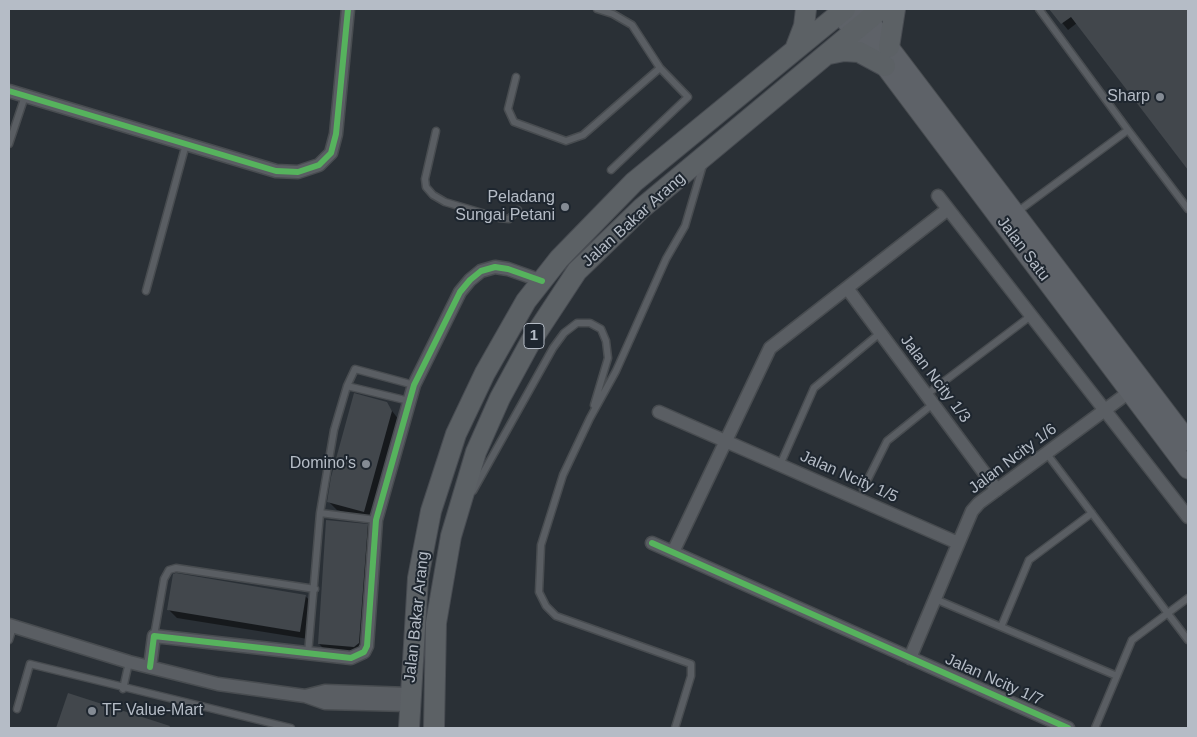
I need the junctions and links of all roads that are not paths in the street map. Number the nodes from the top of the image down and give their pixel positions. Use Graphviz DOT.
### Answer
graph roads {
  1 [pos="348,9"];
  2 [pos="597,9"];
  3 [pos="806,9"];
  4 [pos="895,9"];
  5 [pos="1040,9"];
  6 [pos="840,10"];
  7 [pos="866,17"];
  8 [pos="796,47"];
  9 [pos="829,54"];
  10 [pos="887,56"];
  11 [pos="660,68"];
  12 [pos="516,78"];
  13 [pos="9,91"];
  14 [pos="24,96"];
  15 [pos="1128,130"];
  16 [pos="436,131"];
  17 [pos="9,144"];
  18 [pos="186,144"];
  19 [pos="705,157"];
  20 [pos="611,170"];
  21 [pos="938,196"];
  22 [pos="948,209"];
  23 [pos="1188,209"];
  24 [pos="518,210"];
  25 [pos="1009,218"];
  26 [pos="542,281"];
  27 [pos="847,288"];
  28 [pos="146,290"];
  29 [pos="1032,315"];
  30 [pos="880,333"];
  31 [pos="414,385"];
  32 [pos="347,386"];
  33 [pos="1136,386"];
  34 [pos="930,399"];
  35 [pos="409,401"];
  36 [pos="1107,410"];
  37 [pos="659,412"];
  38 [pos="590,418"];
  39 [pos="726,441"];
  40 [pos="1188,441"];
  41 [pos="1047,454"];
  42 [pos="780,465"];
  43 [pos="1188,469"];
  44 [pos="863,489"];
  45 [pos="997,490"];
  46 [pos="320,513"];
  47 [pos="1092,513"];
  48 [pos="1188,517"];
  49 [pos="376,520"];
  50 [pos="451,536"];
  51 [pos="958,543"];
  52 [pos="652,544"];
  53 [pos="673,552"];
  54 [pos="315,588"];
  55 [pos="1188,598"];
  56 [pos="935,599"];
  57 [pos="1168,613"];
  58 [pos="11,626"];
  59 [pos="1001,627"];
  60 [pos="154,636"];
  61 [pos="9,640"];
  62 [pos="1188,640"];
  63 [pos="308,654"];
  64 [pos="910,658"];
  65 [pos="130,662"];
  66 [pos="150,667"];
  67 [pos="1117,676"];
  68 [pos="123,688"];
  69 [pos="409,699"];
  70 [pos="17,709"];
  71 [pos="291,728"];
  72 [pos="409,728"];
  73 [pos="434,728"];
  74 [pos="675,728"];
  75 [pos="1068,728"];
  76 [pos="1095,728"];
  1 -- 18 [label="street"];
  2 -- 11 [label="lane"];
  3 -- 8 [label="main road"];
  4 -- 10 [label="main road"];
  5 -- 15 [label="lane"];
  6 -- 7 [label="main road, Jalan Satu"];
  6 -- 8 [label="main road, Jalan Bakar Arang / 1"];
  7 -- 9 [label="main road, Jalan Bakar Arang / 1"];
  7 -- 10 [label="main road, Jalan Satu"];
  8 -- 26 [label="main road, Jalan Bakar Arang / 1"];
  9 -- 10 [label="main road"];
  9 -- 19 [label="main road, Jalan Bakar Arang / 1"];
  10 -- 25 [label="main road, Jalan Satu"];
  11 -- 12 [label="lane"];
  11 -- 20 [label="lane"];
  13 -- 14 [label="street"];
  14 -- 17 [label="lane"];
  14 -- 18 [label="street"];
  15 -- 23 [label="lane"];
  15 -- 25 [label="lane"];
  16 -- 24 [label="lane"];
  18 -- 28 [label="lane"];
  19 -- 38 [label="lane"];
  19 -- 50 [label="main road, Jalan Bakar Arang / 1"];
  21 -- 22 [label="street"];
  22 -- 27 [label="street"];
  22 -- 29 [label="street"];
  25 -- 33 [label="main road, Jalan Satu"];
  26 -- 31 [label="street"];
  26 -- 69 [label="main road, Jalan Bakar Arang / 1"];
  27 -- 30 [label="street, Jalan Ncity 1/3"];
  27 -- 39 [label="street"];
  29 -- 34 [label="lane"];
  29 -- 36 [label="street"];
  30 -- 34 [label="street, Jalan Ncity 1/3"];
  30 -- 42 [label="lane"];
  31 -- 32 [label="lane"];
  31 -- 35 [label="street"];
  32 -- 35 [label="lane"];
  32 -- 46 [label="lane"];
  33 -- 36 [label="street, Jalan Ncity 1/6"];
  33 -- 40 [label="main road, Jalan Satu"];
  33 -- 43 [label="main road, Jalan Satu"];
  34 -- 44 [label="lane"];
  34 -- 45 [label="street, Jalan Ncity 1/3"];
  35 -- 49 [label="street"];
  36 -- 41 [label="street, Jalan Ncity 1/6"];
  36 -- 48 [label="street"];
  37 -- 39 [label="street, Jalan Ncity 1/5"];
  38 -- 50 [label="lane"];
  38 -- 74 [label="lane"];
  39 -- 42 [label="street, Jalan Ncity 1/5"];
  39 -- 53 [label="street"];
  41 -- 45 [label="street, Jalan Ncity 1/6"];
  41 -- 47 [label="lane"];
  42 -- 51 [label="street, Jalan Ncity 1/5"];
  45 -- 51 [label="street, Jalan Ncity 1/6"];
  46 -- 49 [label="lane"];
  46 -- 54 [label="lane"];
  47 -- 57 [label="lane"];
  47 -- 59 [label="lane"];
  49 -- 63 [label="street"];
  50 -- 73 [label="main road, Jalan Bakar Arang / 1"];
  51 -- 56 [label="street, Jalan Ncity 1/6"];
  52 -- 53 [label="street, Jalan Ncity 1/7"];
  53 -- 64 [label="street, Jalan Ncity 1/7"];
  54 -- 60 [label="lane"];
  54 -- 63 [label="lane"];
  55 -- 57 [label="lane"];
  56 -- 59 [label="lane"];
  56 -- 64 [label="street, Jalan Ncity 1/6"];
  57 -- 62 [label="lane"];
  57 -- 67 [label="lane"];
  58 -- 61 [label="lane"];
  58 -- 65 [label="street"];
  59 -- 67 [label="lane"];
  60 -- 63 [label="street"];
  60 -- 66 [label="street"];
  64 -- 75 [label="street, Jalan Ncity 1/7"];
  65 -- 66 [label="street"];
  65 -- 68 [label="lane"];
  66 -- 69 [label="street"];
  67 -- 76 [label="lane"];
  68 -- 70 [label="lane"];
  68 -- 71 [label="lane"];
  69 -- 72 [label="main road, Jalan Bakar Arang / 1"];
}
